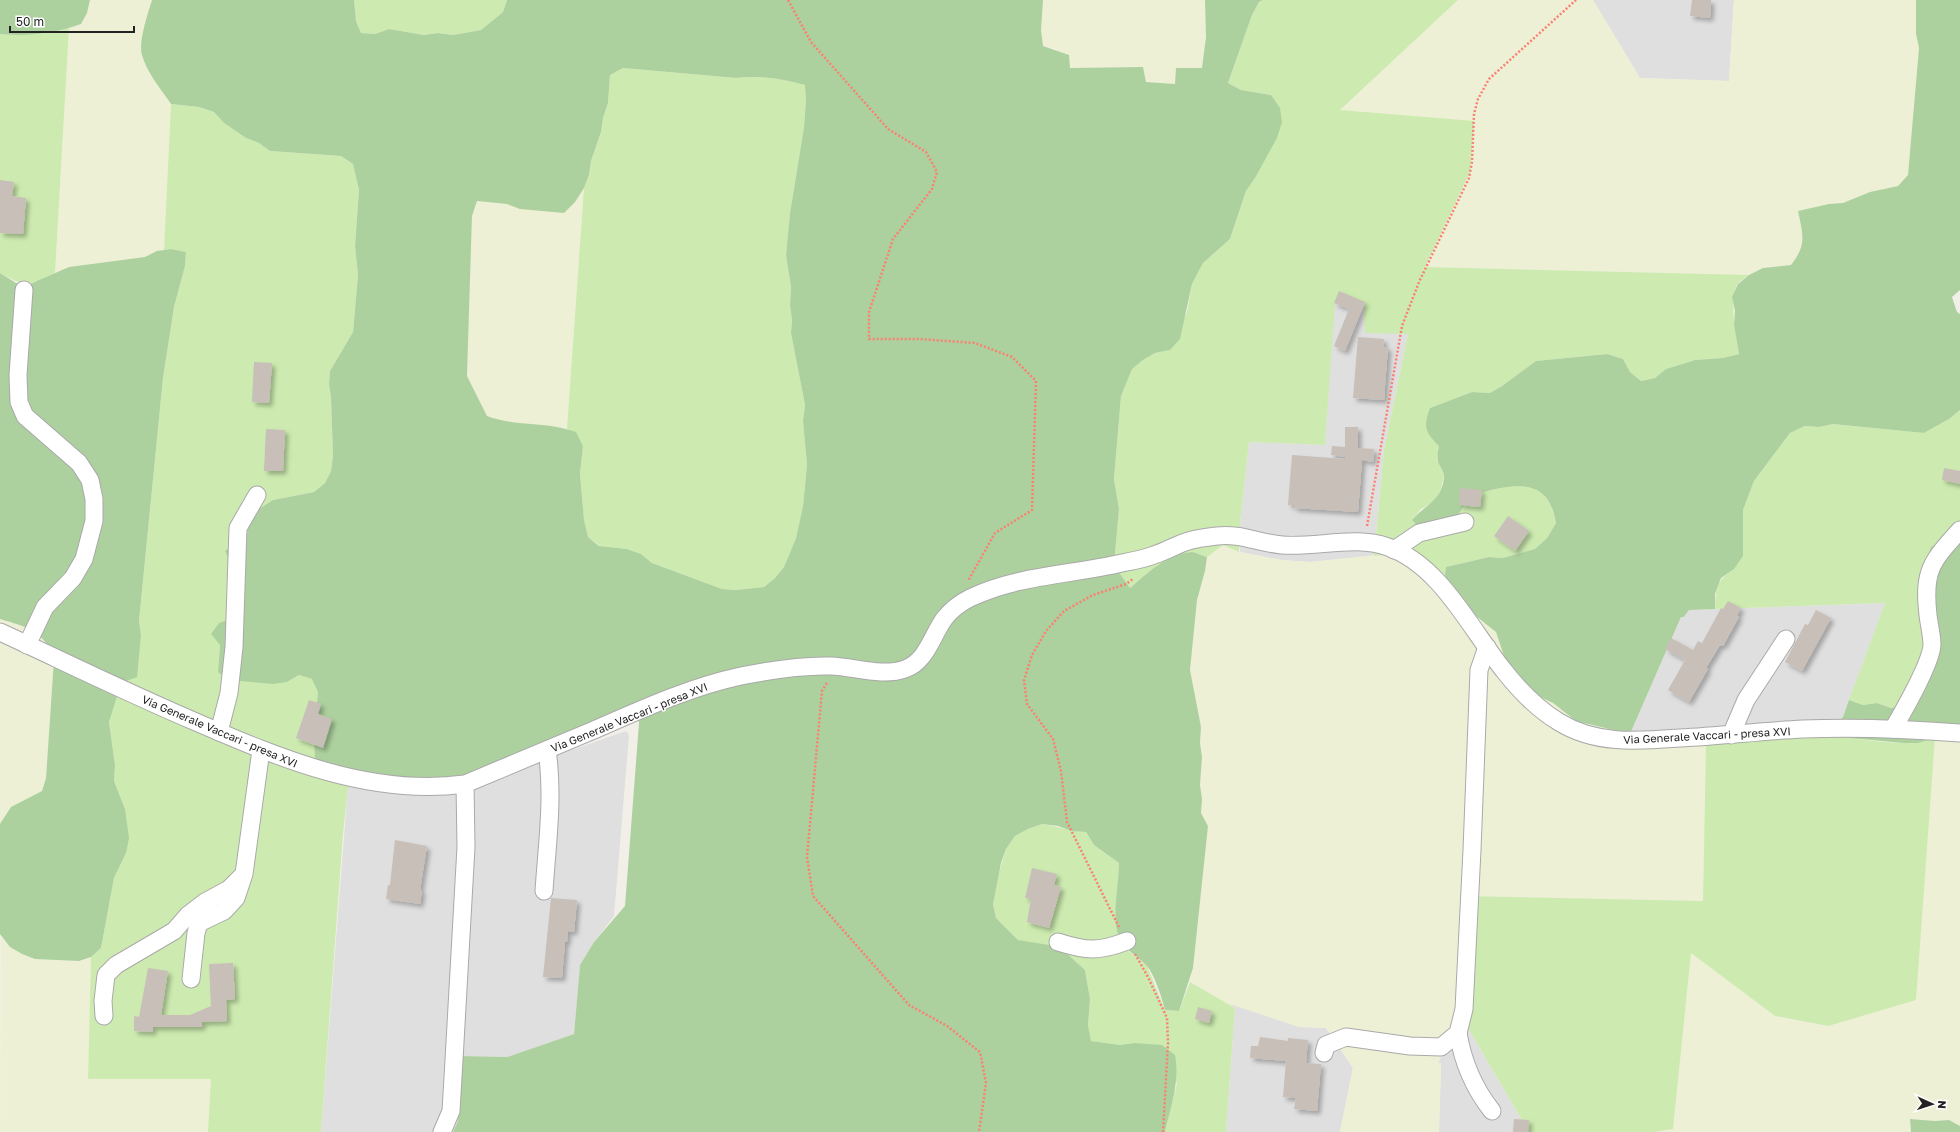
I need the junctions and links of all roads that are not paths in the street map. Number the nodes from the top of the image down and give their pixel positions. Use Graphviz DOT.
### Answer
graph roads {
  1 [pos="24,290"];
  2 [pos="257,496"];
  3 [pos="1466,522"];
  4 [pos="1960,530"];
  5 [pos="1394,550"];
  6 [pos="0,632"];
  7 [pos="1786,639"];
  8 [pos="27,645"];
  9 [pos="1487,647"];
  10 [pos="1894,729"];
  11 [pos="219,732"];
  12 [pos="1960,733"];
  13 [pos="1731,735"];
  14 [pos="261,750"];
  15 [pos="547,750"];
  16 [pos="464,784"];
  17 [pos="244,874"];
  18 [pos="544,891"];
  19 [pos="1127,941"];
  20 [pos="1058,942"];
  21 [pos="191,979"];
  22 [pos="104,1016"];
  23 [pos="1458,1033"];
  24 [pos="1324,1053"];
  25 [pos="1492,1111"];
  26 [pos="442,1132"];
  1 -- 8 [label="street"];
  2 -- 11 [label="street"];
  3 -- 5 [label="street"];
  4 -- 10 [label="street"];
  5 -- 9 [label="street, Via Generale Vaccari - presa XVI"];
  5 -- 15 [label="street, Via Generale Vaccari - presa XVI"];
  6 -- 8 [label="street, Via Generale Vaccari - presa XVI"];
  7 -- 13 [label="street"];
  8 -- 11 [label="street, Via Generale Vaccari - presa XVI"];
  9 -- 13 [label="street, Via Generale Vaccari - presa XVI"];
  9 -- 23 [label="street"];
  10 -- 12 [label="street, Via Generale Vaccari - presa XVI"];
  10 -- 13 [label="street, Via Generale Vaccari - presa XVI"];
  11 -- 14 [label="street, Via Generale Vaccari - presa XVI"];
  14 -- 16 [label="street, Via Generale Vaccari - presa XVI"];
  14 -- 17 [label="street"];
  15 -- 16 [label="street, Via Generale Vaccari - presa XVI"];
  15 -- 18 [label="street"];
  16 -- 26 [label="street"];
  17 -- 21 [label="street"];
  17 -- 22 [label="street"];
  19 -- 20 [label="street"];
  23 -- 24 [label="street"];
  23 -- 25 [label="street"];
}
